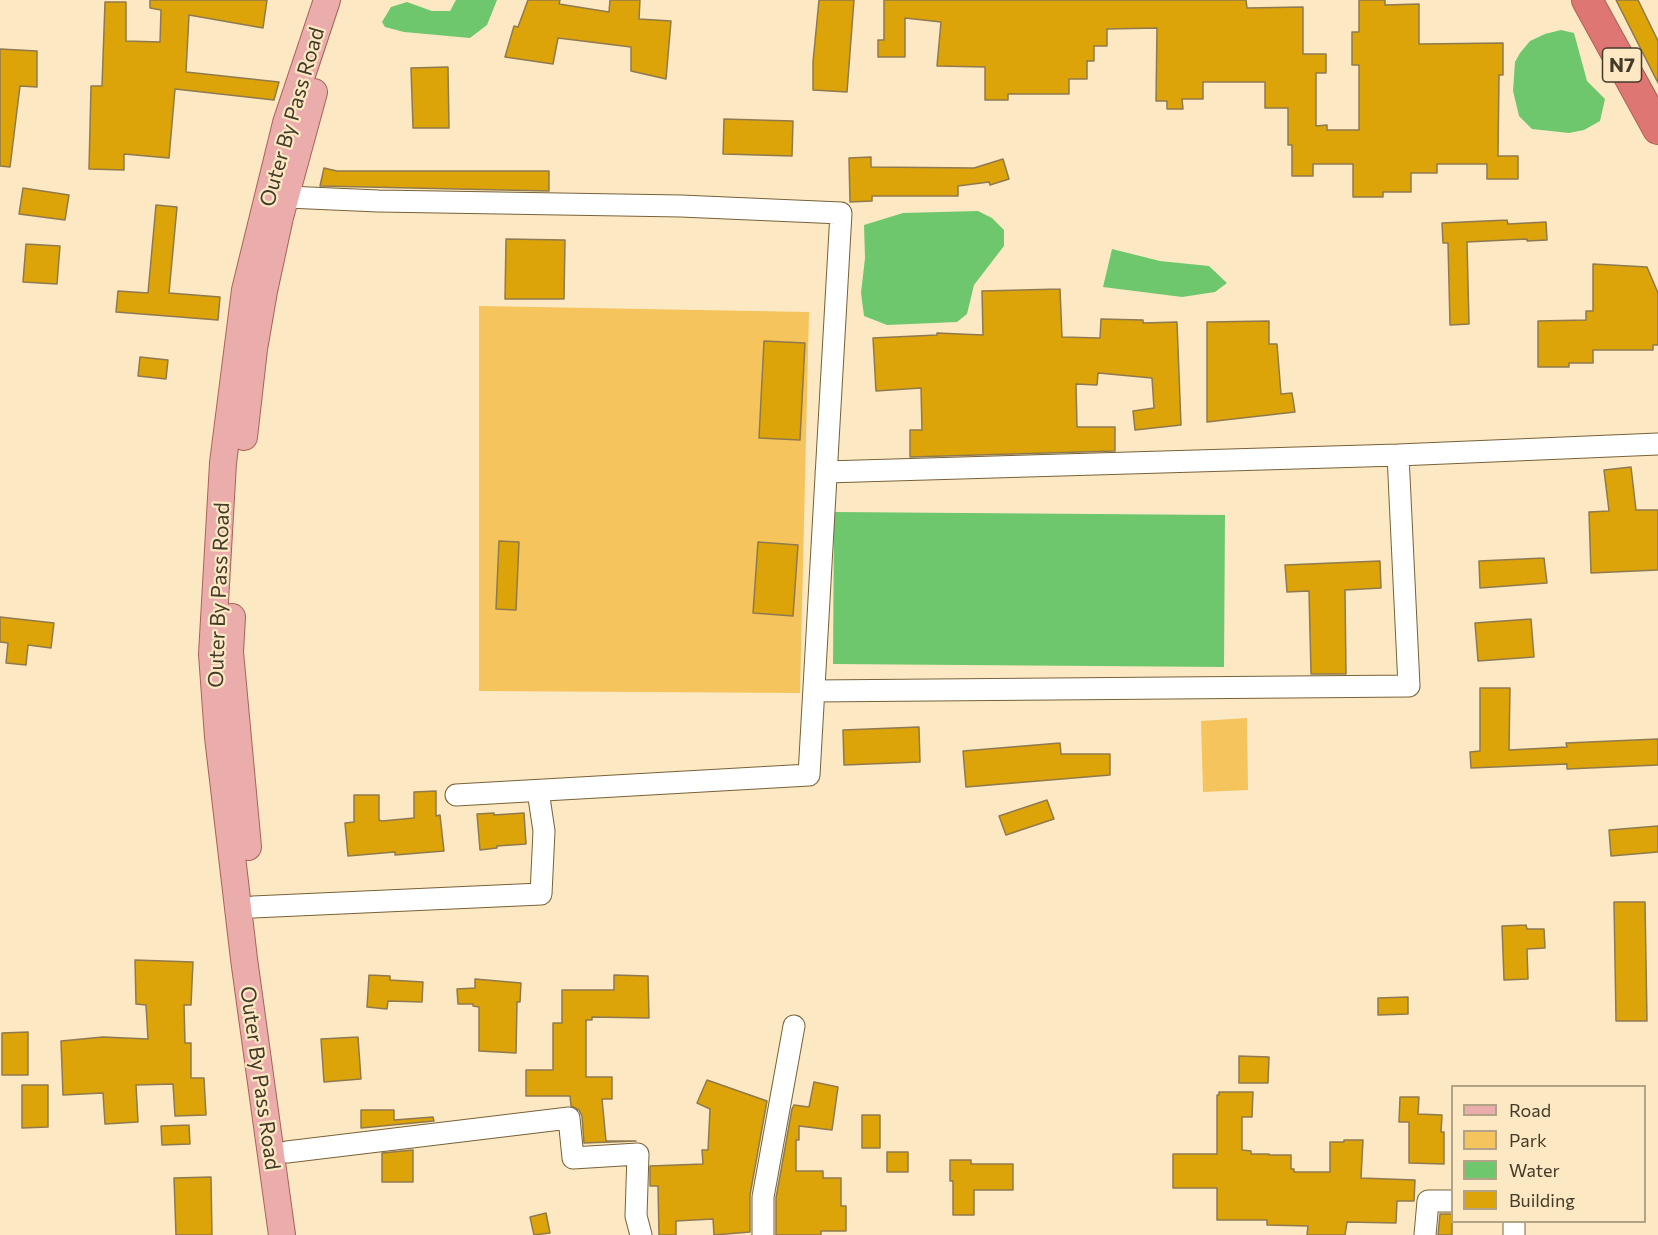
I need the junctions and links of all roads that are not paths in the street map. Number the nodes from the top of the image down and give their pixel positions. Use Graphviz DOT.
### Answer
graph roads {
  1 [pos="327,0"];
  2 [pos="344,0"];
  3 [pos="1587,0"];
  4 [pos="1658,129"];
  5 [pos="287,197"];
  6 [pos="1658,444"];
  7 [pos="1398,455"];
  8 [pos="826,472"];
  9 [pos="814,691"];
  10 [pos="538,791"];
  11 [pos="456,795"];
  12 [pos="254,907"];
  13 [pos="794,1026"];
  14 [pos="287,1152"];
  15 [pos="1451,1201"];
  16 [pos="282,1235"];
  17 [pos="299,1235"];
  18 [pos="641,1235"];
  19 [pos="763,1235"];
  20 [pos="1425,1235"];
  1 -- 16 [label="main road, Outer By Pass Road"];
  2 -- 5 [label="main road, Outer By Pass Road"];
  3 -- 4 [label="highway, N7"];
  5 -- 8 [label="street"];
  5 -- 12 [label="main road, Outer By Pass Road"];
  6 -- 7 [label="street"];
  7 -- 8 [label="street"];
  7 -- 9 [label="street"];
  8 -- 9 [label="street"];
  9 -- 10 [label="street"];
  10 -- 11 [label="street"];
  10 -- 12 [label="street"];
  12 -- 14 [label="main road, Outer By Pass Road"];
  13 -- 19 [label="street"];
  14 -- 17 [label="main road, Outer By Pass Road"];
  14 -- 18 [label="street"];
  15 -- 20 [label="street"];
}
